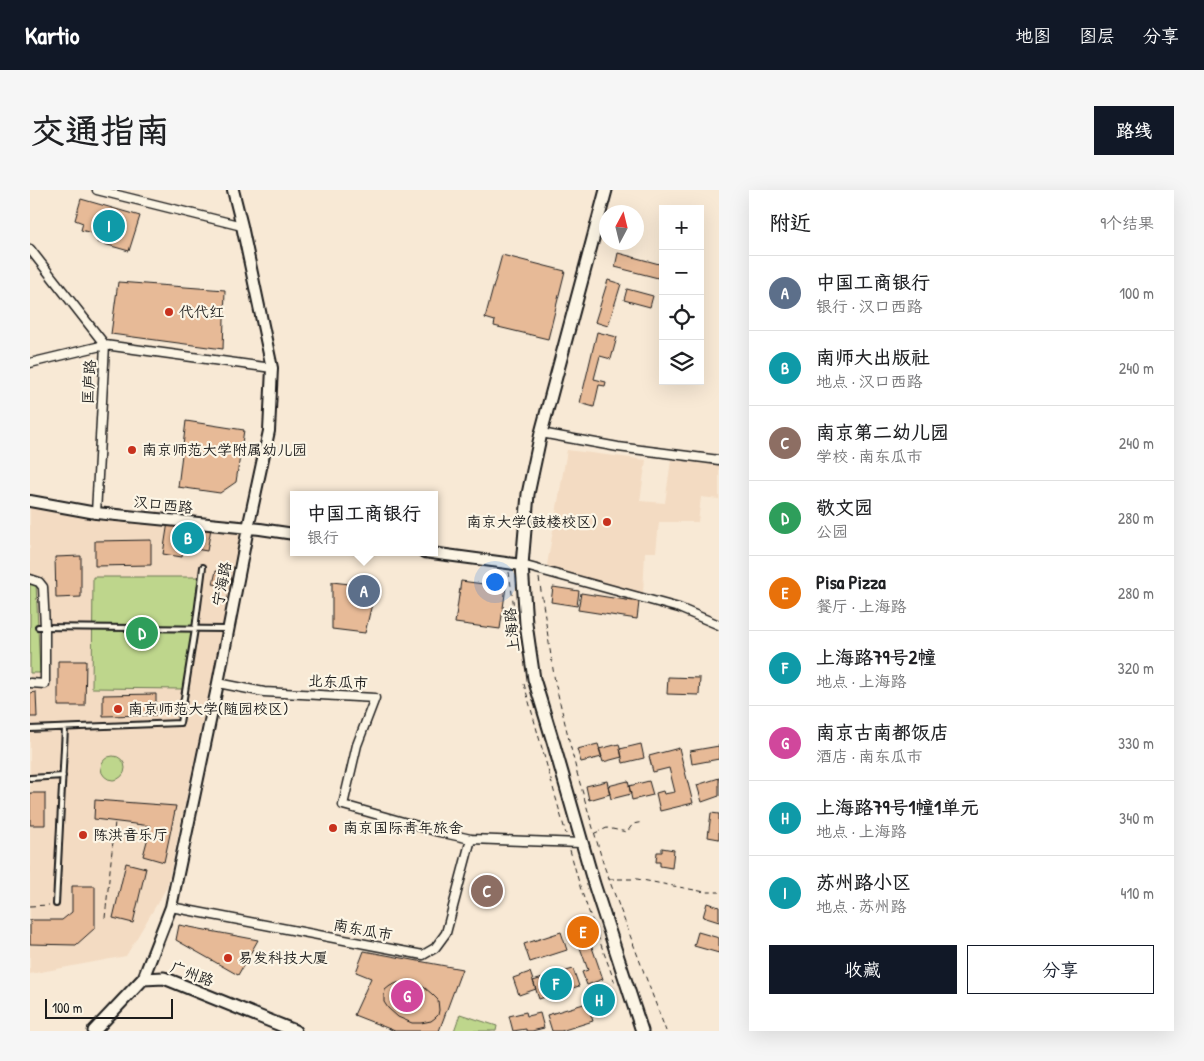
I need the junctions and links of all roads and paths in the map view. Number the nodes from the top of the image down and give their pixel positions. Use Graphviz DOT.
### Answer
graph roads {
  1 [pos="97,190"];
  2 [pos="233,190"];
  3 [pos="606,190"];
  4 [pos="242,226"];
  5 [pos="30,249"];
  6 [pos="105,345"];
  7 [pos="30,363"];
  8 [pos="272,368"];
  9 [pos="541,433"];
  10 [pos="719,460"];
  11 [pos="30,501"];
  12 [pos="96,513"];
  13 [pos="248,528"];
  14 [pos="290,533"];
  15 [pos="438,554"];
  16 [pos="522,565"];
  17 [pos="203,567"];
  18 [pos="538,570"];
  19 [pos="30,579"];
  20 [pos="719,625"];
  21 [pos="42,627"];
  22 [pos="229,628"];
  23 [pos="196,629"];
  24 [pos="218,682"];
  25 [pos="30,683"];
  26 [pos="65,728"];
  27 [pos="30,729"];
  28 [pos="62,776"];
  29 [pos="30,778"];
  30 [pos="115,822"];
  31 [pos="643,822"];
  32 [pos="594,833"];
  33 [pos="471,839"];
  34 [pos="581,843"];
  35 [pos="609,879"];
  36 [pos="719,892"];
  37 [pos="56,904"];
  38 [pos="30,906"];
  39 [pos="171,907"];
  40 [pos="105,918"];
  41 [pos="143,979"];
  42 [pos="94,1031"];
  43 [pos="295,1031"];
  44 [pos="642,1031"];
  45 [pos="666,1031"];
  1 -- 4 [label="street"];
  2 -- 4 [label="street, 宁海路"];
  3 -- 9 [label="main road, 上海路"];
  4 -- 8 [label="street, 宁海路"];
  5 -- 6 [label="street, 匡庐路"];
  6 -- 7 [label="street"];
  6 -- 8 [label="street"];
  6 -- 12 [label="street, 匡庐路"];
  8 -- 13 [label="street, 宁海路"];
  9 -- 10 [label="street"];
  9 -- 16 [label="main road, 上海路"];
  11 -- 12 [label="street, 汉口西路"];
  12 -- 13 [label="street, 汉口西路"];
  13 -- 14 [label="street, 汉口西路"];
  13 -- 22 [label="street, 宁海路"];
  15 -- 16 [label="street"];
  16 -- 18 [label="street"];
  16 -- 34 [label="main road, 上海路"];
  17 -- 23 [label="lane"];
  18 -- 20 [label="street"];
  18 -- 32 [label="path"];
  19 -- 21 [label="street"];
  21 -- 23 [label="lane"];
  21 -- 25 [label="street"];
  22 -- 23 [label="lane"];
  22 -- 24 [label="street, 宁海路"];
  23 -- 26 [label="lane"];
  24 -- 33 [label="street, 北东瓜市"];
  24 -- 39 [label="street, 宁海路"];
  26 -- 27 [label="lane"];
  26 -- 28 [label="lane"];
  28 -- 29 [label="lane"];
  28 -- 37 [label="lane"];
  30 -- 40 [label="path"];
  31 -- 32 [label="path"];
  32 -- 35 [label="path"];
  33 -- 34 [label="street"];
  33 -- 39 [label="street, 南东瓜市"];
  34 -- 44 [label="main road, 上海路"];
  35 -- 36 [label="path"];
  35 -- 45 [label="path"];
  37 -- 38 [label="path"];
  39 -- 41 [label="street, 宁海路"];
  41 -- 42 [label="main road"];
  41 -- 43 [label="main road, 广州路"];
}
